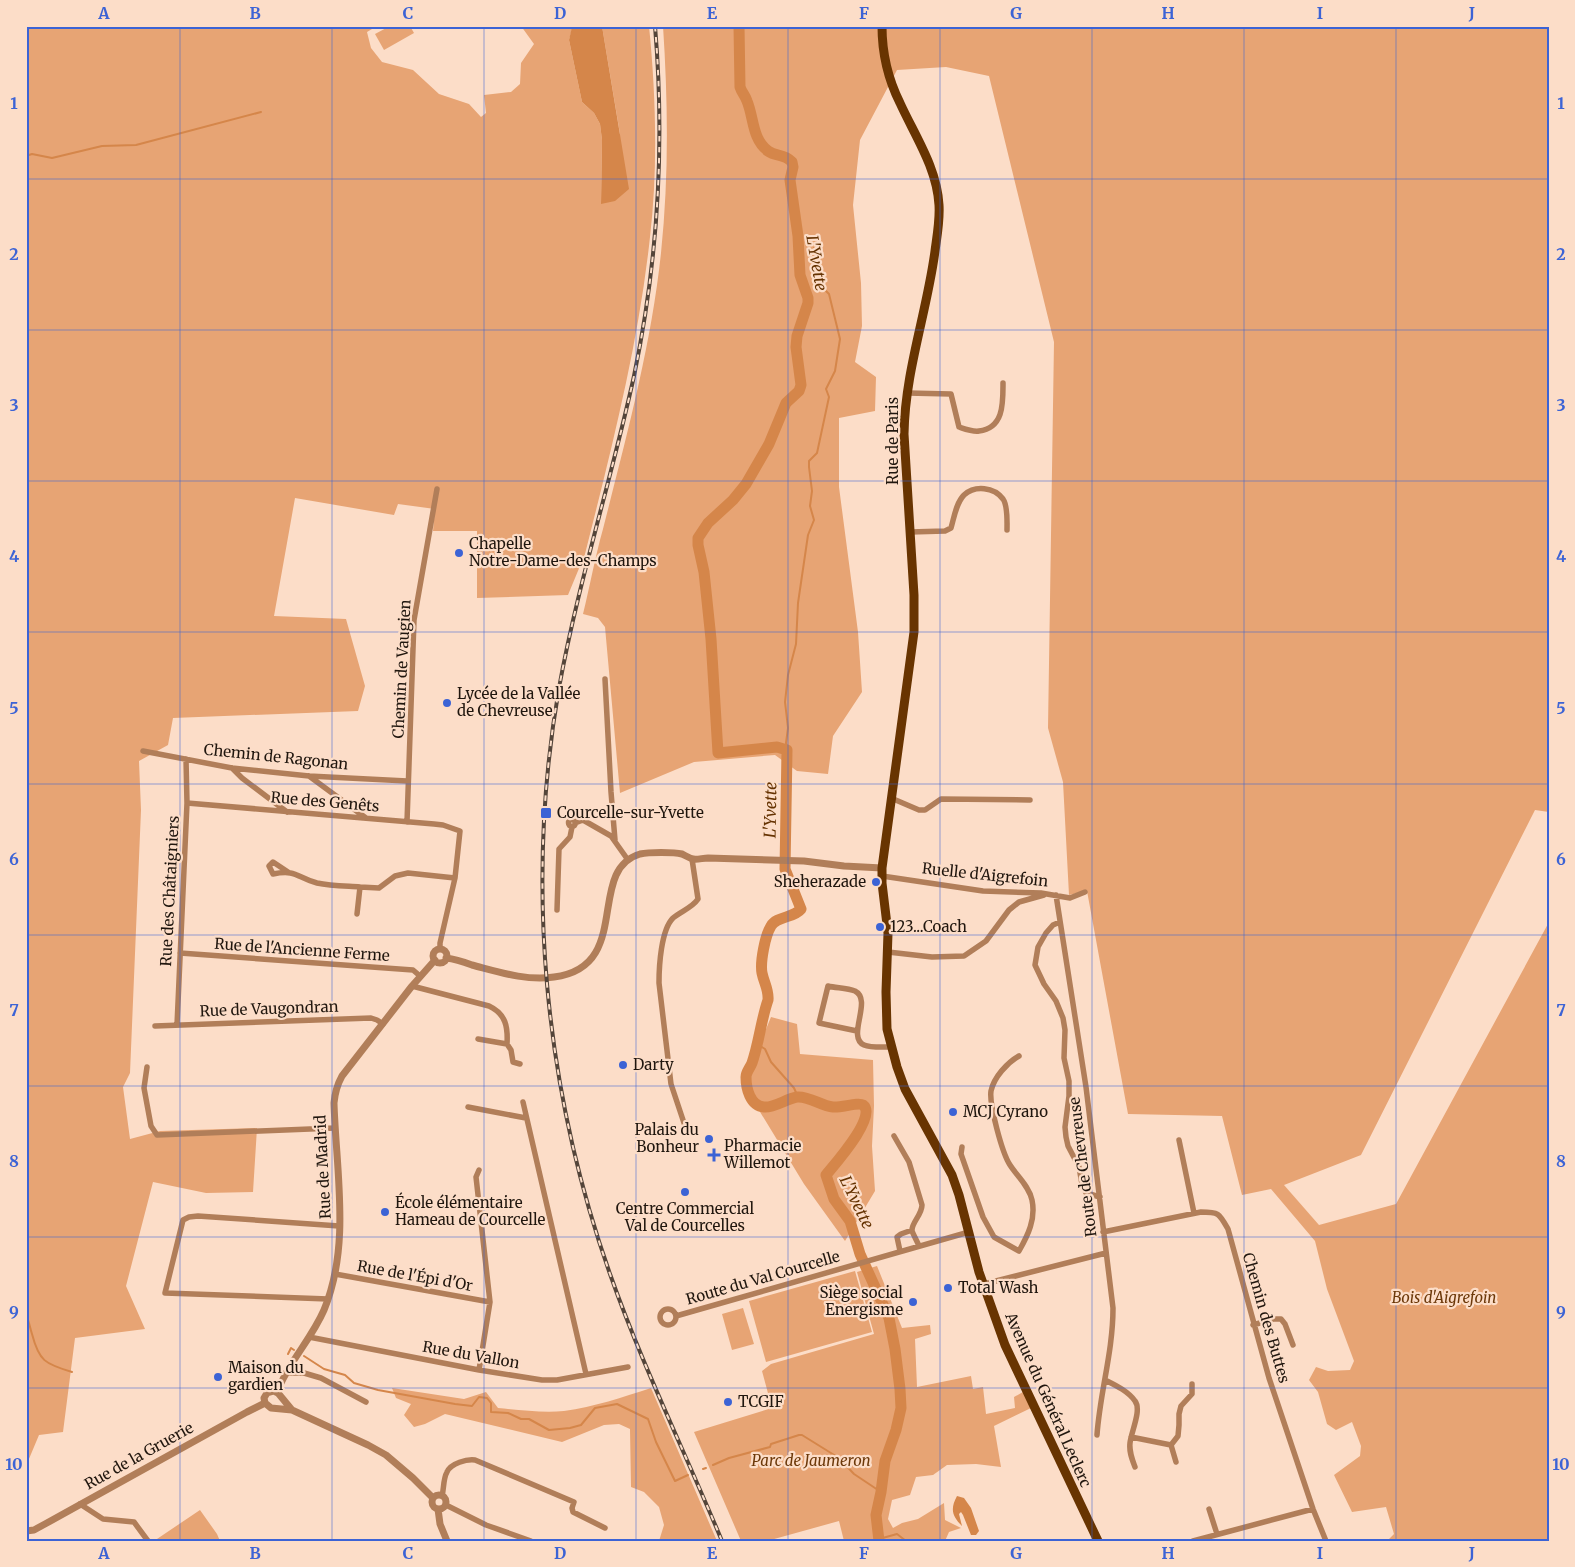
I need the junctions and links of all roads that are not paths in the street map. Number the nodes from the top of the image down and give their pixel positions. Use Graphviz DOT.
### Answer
graph roads {
  1 [pos="882,26"];
  2 [pos="1003,383"];
  3 [pos="907,393"];
  4 [pos="436,490"];
  5 [pos="1007,530"];
  6 [pos="910,532"];
  7 [pos="605,679"];
  8 [pos="143,751"];
  9 [pos="186,759"];
  10 [pos="232,768"];
  11 [pos="309,776"];
  12 [pos="408,781"];
  13 [pos="892,798"];
  14 [pos="1030,800"];
  15 [pos="187,803"];
  16 [pos="288,812"];
  17 [pos="367,819"];
  18 [pos="407,822"];
  19 [pos="615,840"];
  20 [pos="692,859"];
  21 [pos="628,860"];
  22 [pos="288,872"];
  23 [pos="882,872"];
  24 [pos="455,878"];
  25 [pos="360,888"];
  26 [pos="1085,892"];
  27 [pos="1054,897"];
  28 [pos="557,910"];
  29 [pos="357,914"];
  30 [pos="1060,922"];
  31 [pos="440,949"];
  32 [pos="888,952"];
  33 [pos="180,953"];
  34 [pos="446,958"];
  35 [pos="434,960"];
  36 [pos="420,976"];
  37 [pos="412,986"];
  38 [pos="383,1024"];
  39 [pos="177,1025"];
  40 [pos="155,1026"];
  41 [pos="857,1031"];
  42 [pos="478,1039"];
  43 [pos="507,1044"];
  44 [pos="891,1047"];
  45 [pos="1019,1056"];
  46 [pos="520,1064"];
  47 [pos="147,1067"];
  48 [pos="523,1102"];
  49 [pos="468,1107"];
  50 [pos="526,1118"];
  51 [pos="685,1126"];
  52 [pos="335,1128"];
  53 [pos="894,1136"];
  54 [pos="1179,1140"];
  55 [pos="962,1147"];
  56 [pos="479,1170"];
  57 [pos="1100,1197"];
  58 [pos="1194,1213"];
  59 [pos="339,1226"];
  60 [pos="912,1230"];
  61 [pos="969,1232"];
  62 [pos="1103,1232"];
  63 [pos="919,1246"];
  64 [pos="900,1251"];
  65 [pos="1106,1253"];
  66 [pos="335,1274"];
  67 [pos="984,1284"];
  68 [pos="328,1299"];
  69 [pos="490,1302"];
  70 [pos="676,1316"];
  71 [pos="1254,1325"];
  72 [pos="310,1337"];
  73 [pos="1293,1346"];
  74 [pos="628,1367"];
  75 [pos="479,1370"];
  76 [pos="285,1373"];
  77 [pos="586,1374"];
  78 [pos="1105,1380"];
  79 [pos="1192,1384"];
  80 [pos="279,1394"];
  81 [pos="366,1402"];
  82 [pos="265,1403"];
  83 [pos="273,1408"];
  84 [pos="292,1410"];
  85 [pos="1097,1436"];
  86 [pos="1131,1437"];
  87 [pos="1171,1445"];
  88 [pos="1176,1462"];
  89 [pos="1135,1467"];
  90 [pos="442,1496"];
  91 [pos="433,1498"];
  92 [pos="80,1504"];
  93 [pos="442,1508"];
  94 [pos="1210,1508"];
  95 [pos="1313,1509"];
  96 [pos="605,1528"];
  97 [pos="26,1531"];
  98 [pos="1217,1534"];
  99 [pos="148,1541"];
  100 [pos="447,1541"];
  101 [pos="531,1541"];
  102 [pos="1098,1541"];
  103 [pos="1193,1541"];
  104 [pos="1326,1541"];
  1 -- 3 [label="main road, Rue de Paris"];
  2 -- 3 [label="street"];
  3 -- 6 [label="main road, Rue de Paris"];
  4 -- 12 [label="street, Chemin de Vaugien"];
  5 -- 6 [label="street"];
  6 -- 13 [label="main road, Rue de Paris"];
  7 -- 19 [label="street"];
  8 -- 9 [label="street, Chemin de Ragonan"];
  9 -- 10 [label="street, Chemin de Ragonan"];
  9 -- 15 [label="street, Rue des Châtaigniers"];
  10 -- 11 [label="street, Chemin de Ragonan"];
  10 -- 16 [label="street"];
  11 -- 12 [label="street, Chemin de Ragonan"];
  11 -- 17 [label="street"];
  12 -- 18 [label="street, Chemin de Vaugien"];
  13 -- 14 [label="street"];
  13 -- 23 [label="main road, Rue de Paris"];
  15 -- 16 [label="street, Rue des Genêts"];
  15 -- 33 [label="street, Rue des Châtaigniers"];
  16 -- 17 [label="street, Rue des Genêts"];
  17 -- 18 [label="street, Rue des Genêts"];
  18 -- 24 [label="street, Rue des Genêts"];
  19 -- 21 [label="street"];
  19 -- 28 [label="street"];
  20 -- 21 [label="street"];
  20 -- 23 [label="street"];
  20 -- 51 [label="street"];
  21 -- 34 [label="street"];
  22 -- 25 [label="street"];
  23 -- 27 [label="street, Ruelle d'Aigrefoin"];
  23 -- 32 [label="main road, Avenue du Général Leclerc"];
  24 -- 25 [label="street"];
  24 -- 31 [label="street"];
  25 -- 29 [label="street"];
  26 -- 27 [label="street, Ruelle d'Aigrefoin"];
  27 -- 30 [label="street, Route de Chevreuse"];
  27 -- 32 [label="street"];
  30 -- 57 [label="street, Route de Chevreuse"];
  30 -- 57 [label="street"];
  31 -- 34 [label="street"];
  31 -- 35 [label="street"];
  32 -- 44 [label="main road, Avenue du Général Leclerc"];
  33 -- 36 [label="street, Rue de l'Ancienne Ferme"];
  33 -- 39 [label="street, Rue des Châtaigniers"];
  34 -- 35 [label="street"];
  35 -- 36 [label="street, Rue de Madrid"];
  36 -- 37 [label="street, Rue de Madrid"];
  37 -- 38 [label="street, Rue de Madrid"];
  37 -- 43 [label="street"];
  38 -- 39 [label="street, Rue de Vaugondran"];
  38 -- 52 [label="street, Rue de Madrid"];
  39 -- 40 [label="street, Rue de Vaugondran"];
  41 -- 41 [label="street"];
  41 -- 44 [label="street"];
  42 -- 43 [label="street"];
  43 -- 46 [label="street"];
  44 -- 61 [label="main road, Avenue du Général Leclerc"];
  45 -- 55 [label="street"];
  47 -- 52 [label="street"];
  48 -- 50 [label="street"];
  49 -- 50 [label="street"];
  50 -- 77 [label="street"];
  52 -- 59 [label="street, Rue de Madrid"];
  53 -- 60 [label="street"];
  54 -- 58 [label="street"];
  56 -- 69 [label="street"];
  57 -- 62 [label="street, Route de Chevreuse"];
  58 -- 62 [label="street, Chemin des Buttes"];
  58 -- 71 [label="street, Chemin des Buttes"];
  59 -- 66 [label="street, Rue de Madrid"];
  59 -- 68 [label="street"];
  60 -- 63 [label="street"];
  60 -- 64 [label="street"];
  61 -- 63 [label="street"];
  61 -- 67 [label="main road, Avenue du Général Leclerc"];
  62 -- 65 [label="street, Route de Chevreuse"];
  63 -- 64 [label="street"];
  64 -- 70 [label="street, Route du Val Courcelle"];
  65 -- 67 [label="street"];
  65 -- 78 [label="street, Route de Chevreuse"];
  66 -- 68 [label="street, Rue de Madrid"];
  66 -- 69 [label="street, Rue de l'Épi d'Or"];
  67 -- 102 [label="main road, Avenue du Général Leclerc"];
  68 -- 72 [label="street, Rue de Madrid"];
  69 -- 75 [label="street"];
  71 -- 73 [label="street"];
  71 -- 95 [label="street, Chemin des Buttes"];
  72 -- 75 [label="street, Rue du Vallon"];
  72 -- 76 [label="street, Rue de Madrid"];
  74 -- 77 [label="street, Rue du Vallon"];
  75 -- 77 [label="street, Rue du Vallon"];
  76 -- 80 [label="street, Rue de Madrid"];
  76 -- 81 [label="street"];
  78 -- 85 [label="street, Route de Chevreuse"];
  78 -- 86 [label="street"];
  79 -- 87 [label="street"];
  80 -- 82 [label="street"];
  80 -- 83 [label="street"];
  80 -- 84 [label="street"];
  82 -- 83 [label="street"];
  82 -- 92 [label="street, Rue de la Gruerie"];
  83 -- 84 [label="street"];
  84 -- 91 [label="street"];
  86 -- 87 [label="street"];
  86 -- 89 [label="street"];
  87 -- 88 [label="street"];
  90 -- 91 [label="street"];
  90 -- 93 [label="street"];
  90 -- 96 [label="street"];
  91 -- 93 [label="street"];
  92 -- 97 [label="street, Rue de la Gruerie"];
  92 -- 99 [label="street"];
  93 -- 100 [label="street"];
  93 -- 101 [label="street"];
  94 -- 98 [label="street"];
  95 -- 98 [label="street"];
  95 -- 104 [label="street, Chemin des Buttes"];
  98 -- 103 [label="street"];
}
